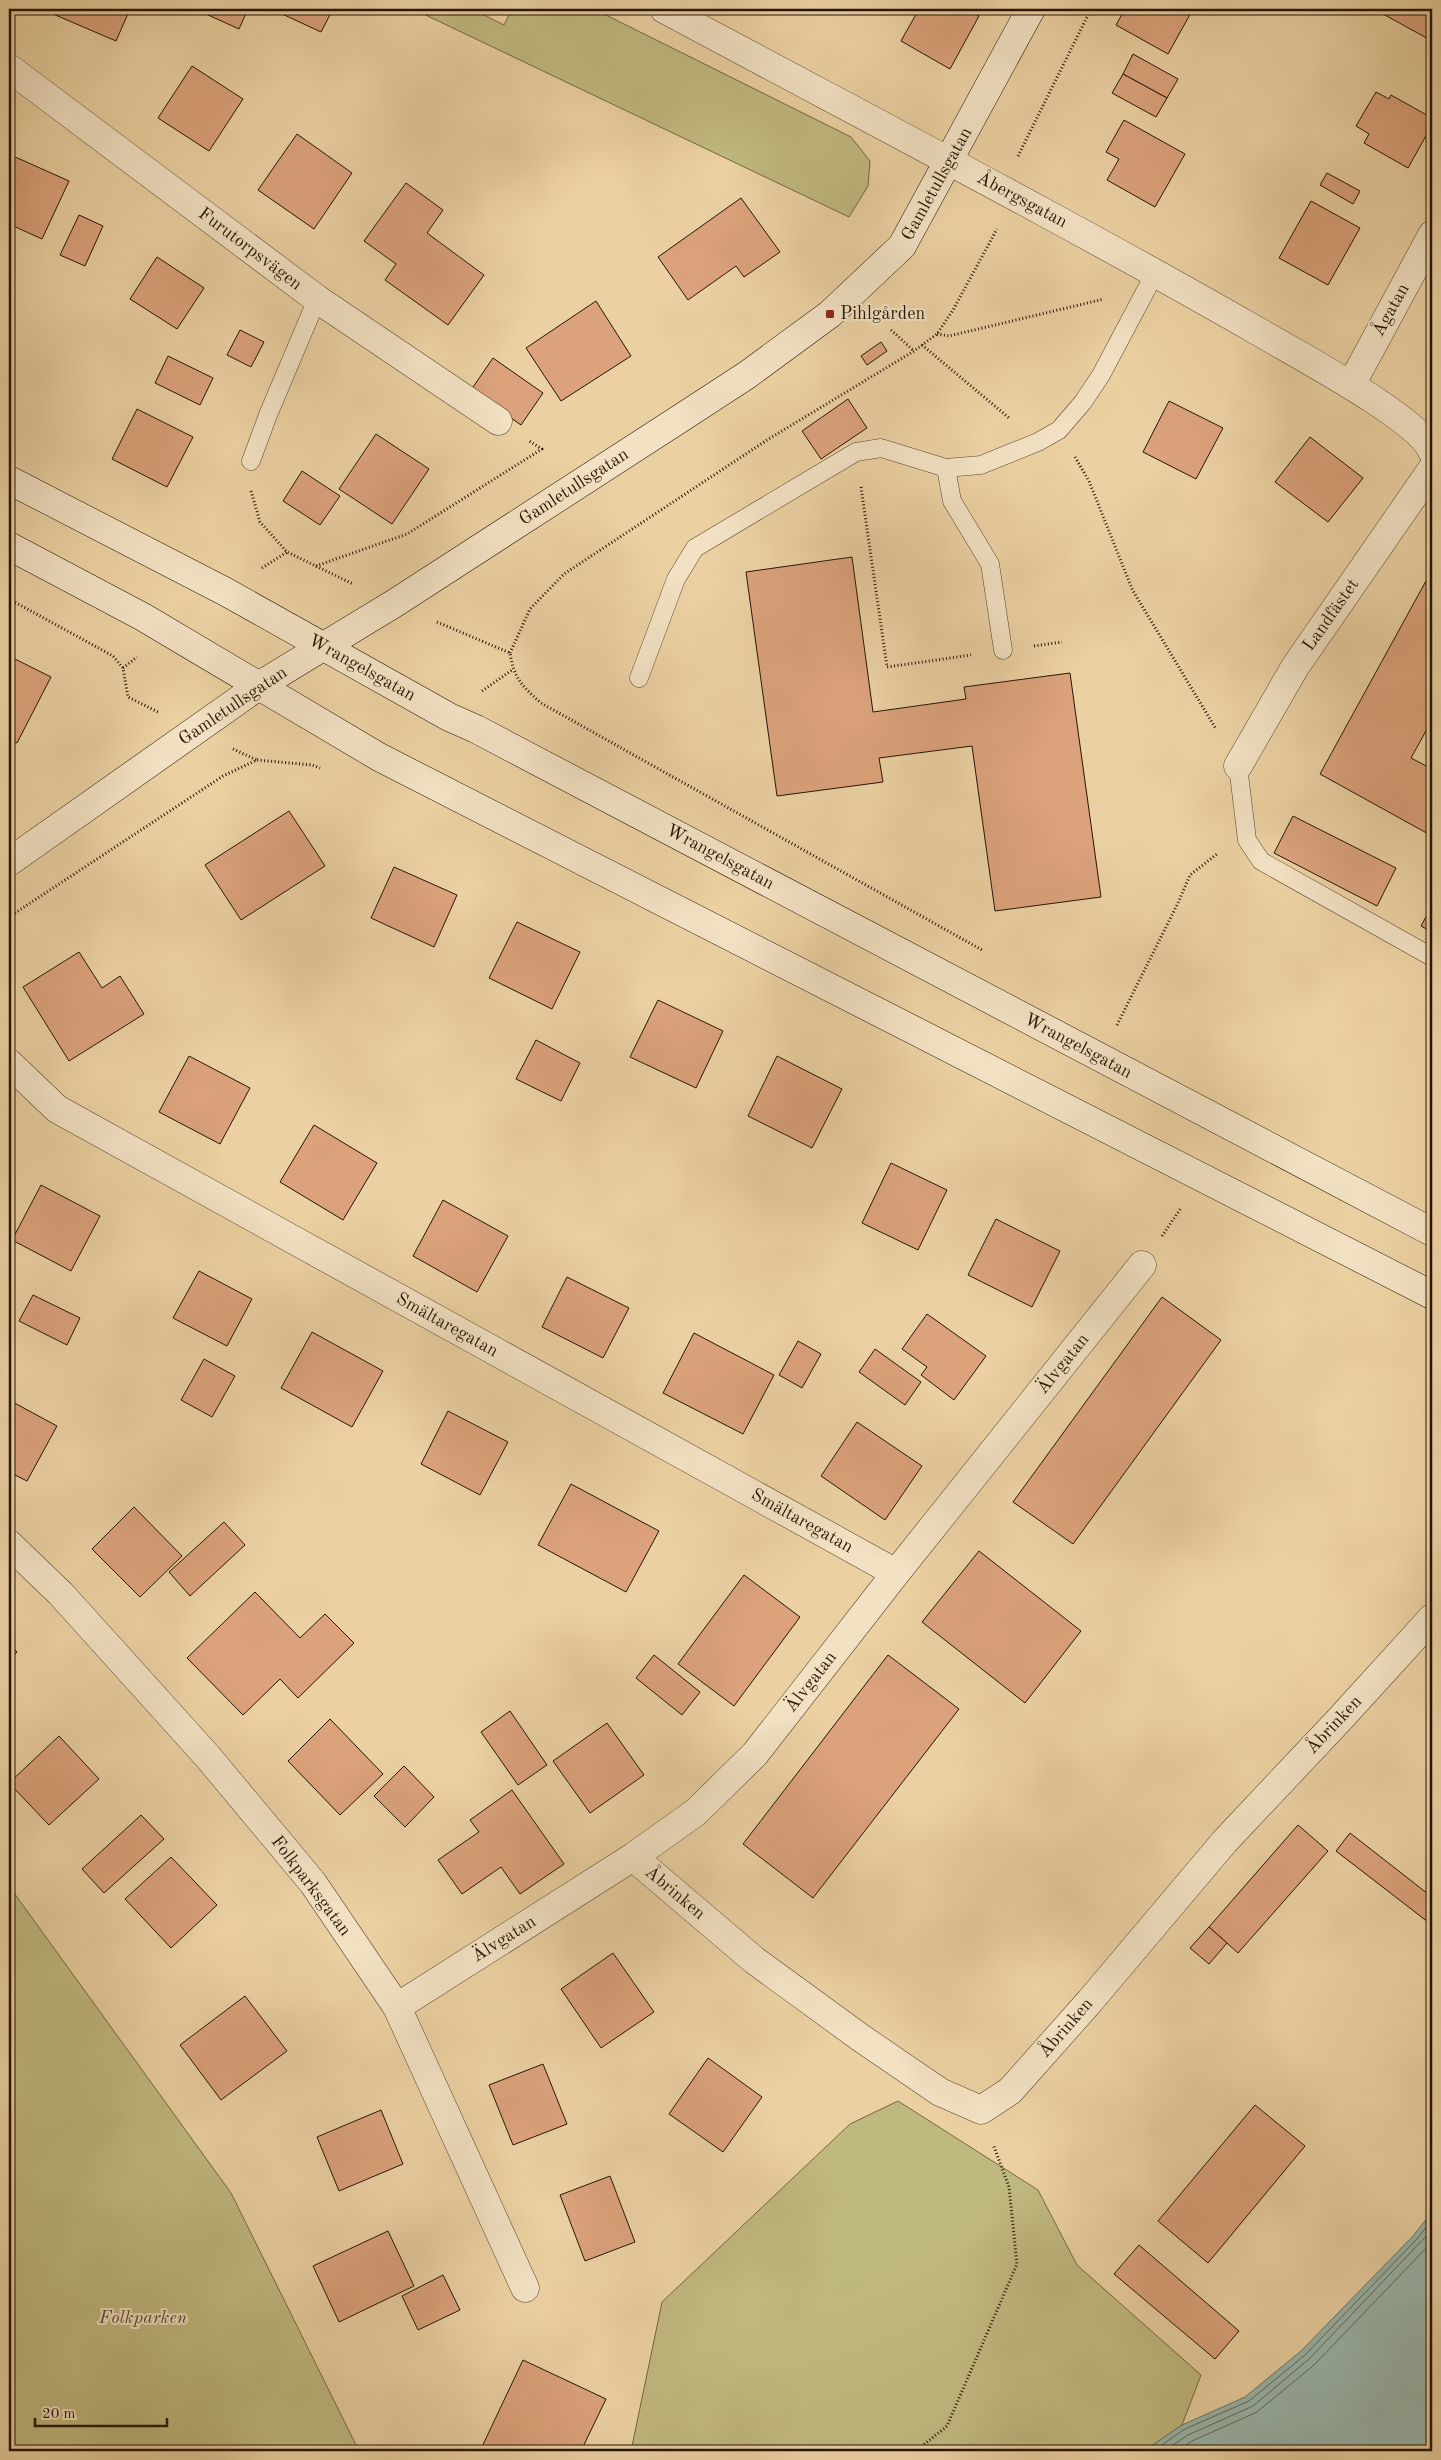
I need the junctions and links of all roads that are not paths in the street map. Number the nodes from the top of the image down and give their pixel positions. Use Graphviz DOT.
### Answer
graph roads {
  1 [pos="664,9"];
  2 [pos="1031,9"];
  3 [pos="9,68"];
  4 [pos="949,161"];
  5 [pos="1432,235"];
  6 [pos="1150,284"];
  7 [pos="317,299"];
  8 [pos="1351,385"];
  9 [pos="498,421"];
  10 [pos="1432,451"];
  11 [pos="251,461"];
  12 [pos="946,468"];
  13 [pos="1432,470"];
  14 [pos="9,480"];
  15 [pos="9,546"];
  16 [pos="325,646"];
  17 [pos="1003,650"];
  18 [pos="639,678"];
  19 [pos="260,685"];
  20 [pos="1238,766"];
  21 [pos="9,862"];
  22 [pos="1432,957"];
  23 [pos="9,1064"];
  24 [pos="1432,1232"];
  25 [pos="1142,1265"];
  26 [pos="1432,1295"];
  27 [pos="9,1544"];
  28 [pos="896,1573"];
  29 [pos="1432,1618"];
  30 [pos="633,1857"];
  31 [pos="396,2007"];
  32 [pos="525,2288"];
  1 -- 4 [label="street, Åbergsgatan"];
  2 -- 4 [label="street, Gamletullsgatan"];
  3 -- 7 [label="street, Furutorpsvägen"];
  4 -- 6 [label="street, Åbergsgatan"];
  4 -- 16 [label="street, Gamletullsgatan"];
  5 -- 8 [label="street, Ågatan"];
  6 -- 8 [label="street, Åbergsgatan"];
  6 -- 12 [label="lane"];
  7 -- 9 [label="street, Furutorpsvägen"];
  7 -- 11 [label="lane"];
  8 -- 10 [label="street"];
  12 -- 17 [label="lane"];
  12 -- 18 [label="lane"];
  13 -- 20 [label="street, Landfästet"];
  14 -- 16 [label="street, Wrangelsgatan"];
  15 -- 19 [label="street"];
  16 -- 19 [label="street, Gamletullsgatan"];
  16 -- 24 [label="street, Wrangelsgatan"];
  19 -- 21 [label="street, Gamletullsgatan"];
  19 -- 26 [label="street"];
  20 -- 22 [label="lane"];
  23 -- 28 [label="street, Smältaregatan"];
  25 -- 28 [label="street, Älvgatan"];
  27 -- 31 [label="street, Folkparksgatan"];
  28 -- 30 [label="street, Älvgatan"];
  29 -- 30 [label="street, Åbrinken"];
  30 -- 31 [label="street, Älvgatan"];
  31 -- 32 [label="street, Folkparksgatan"];
}
